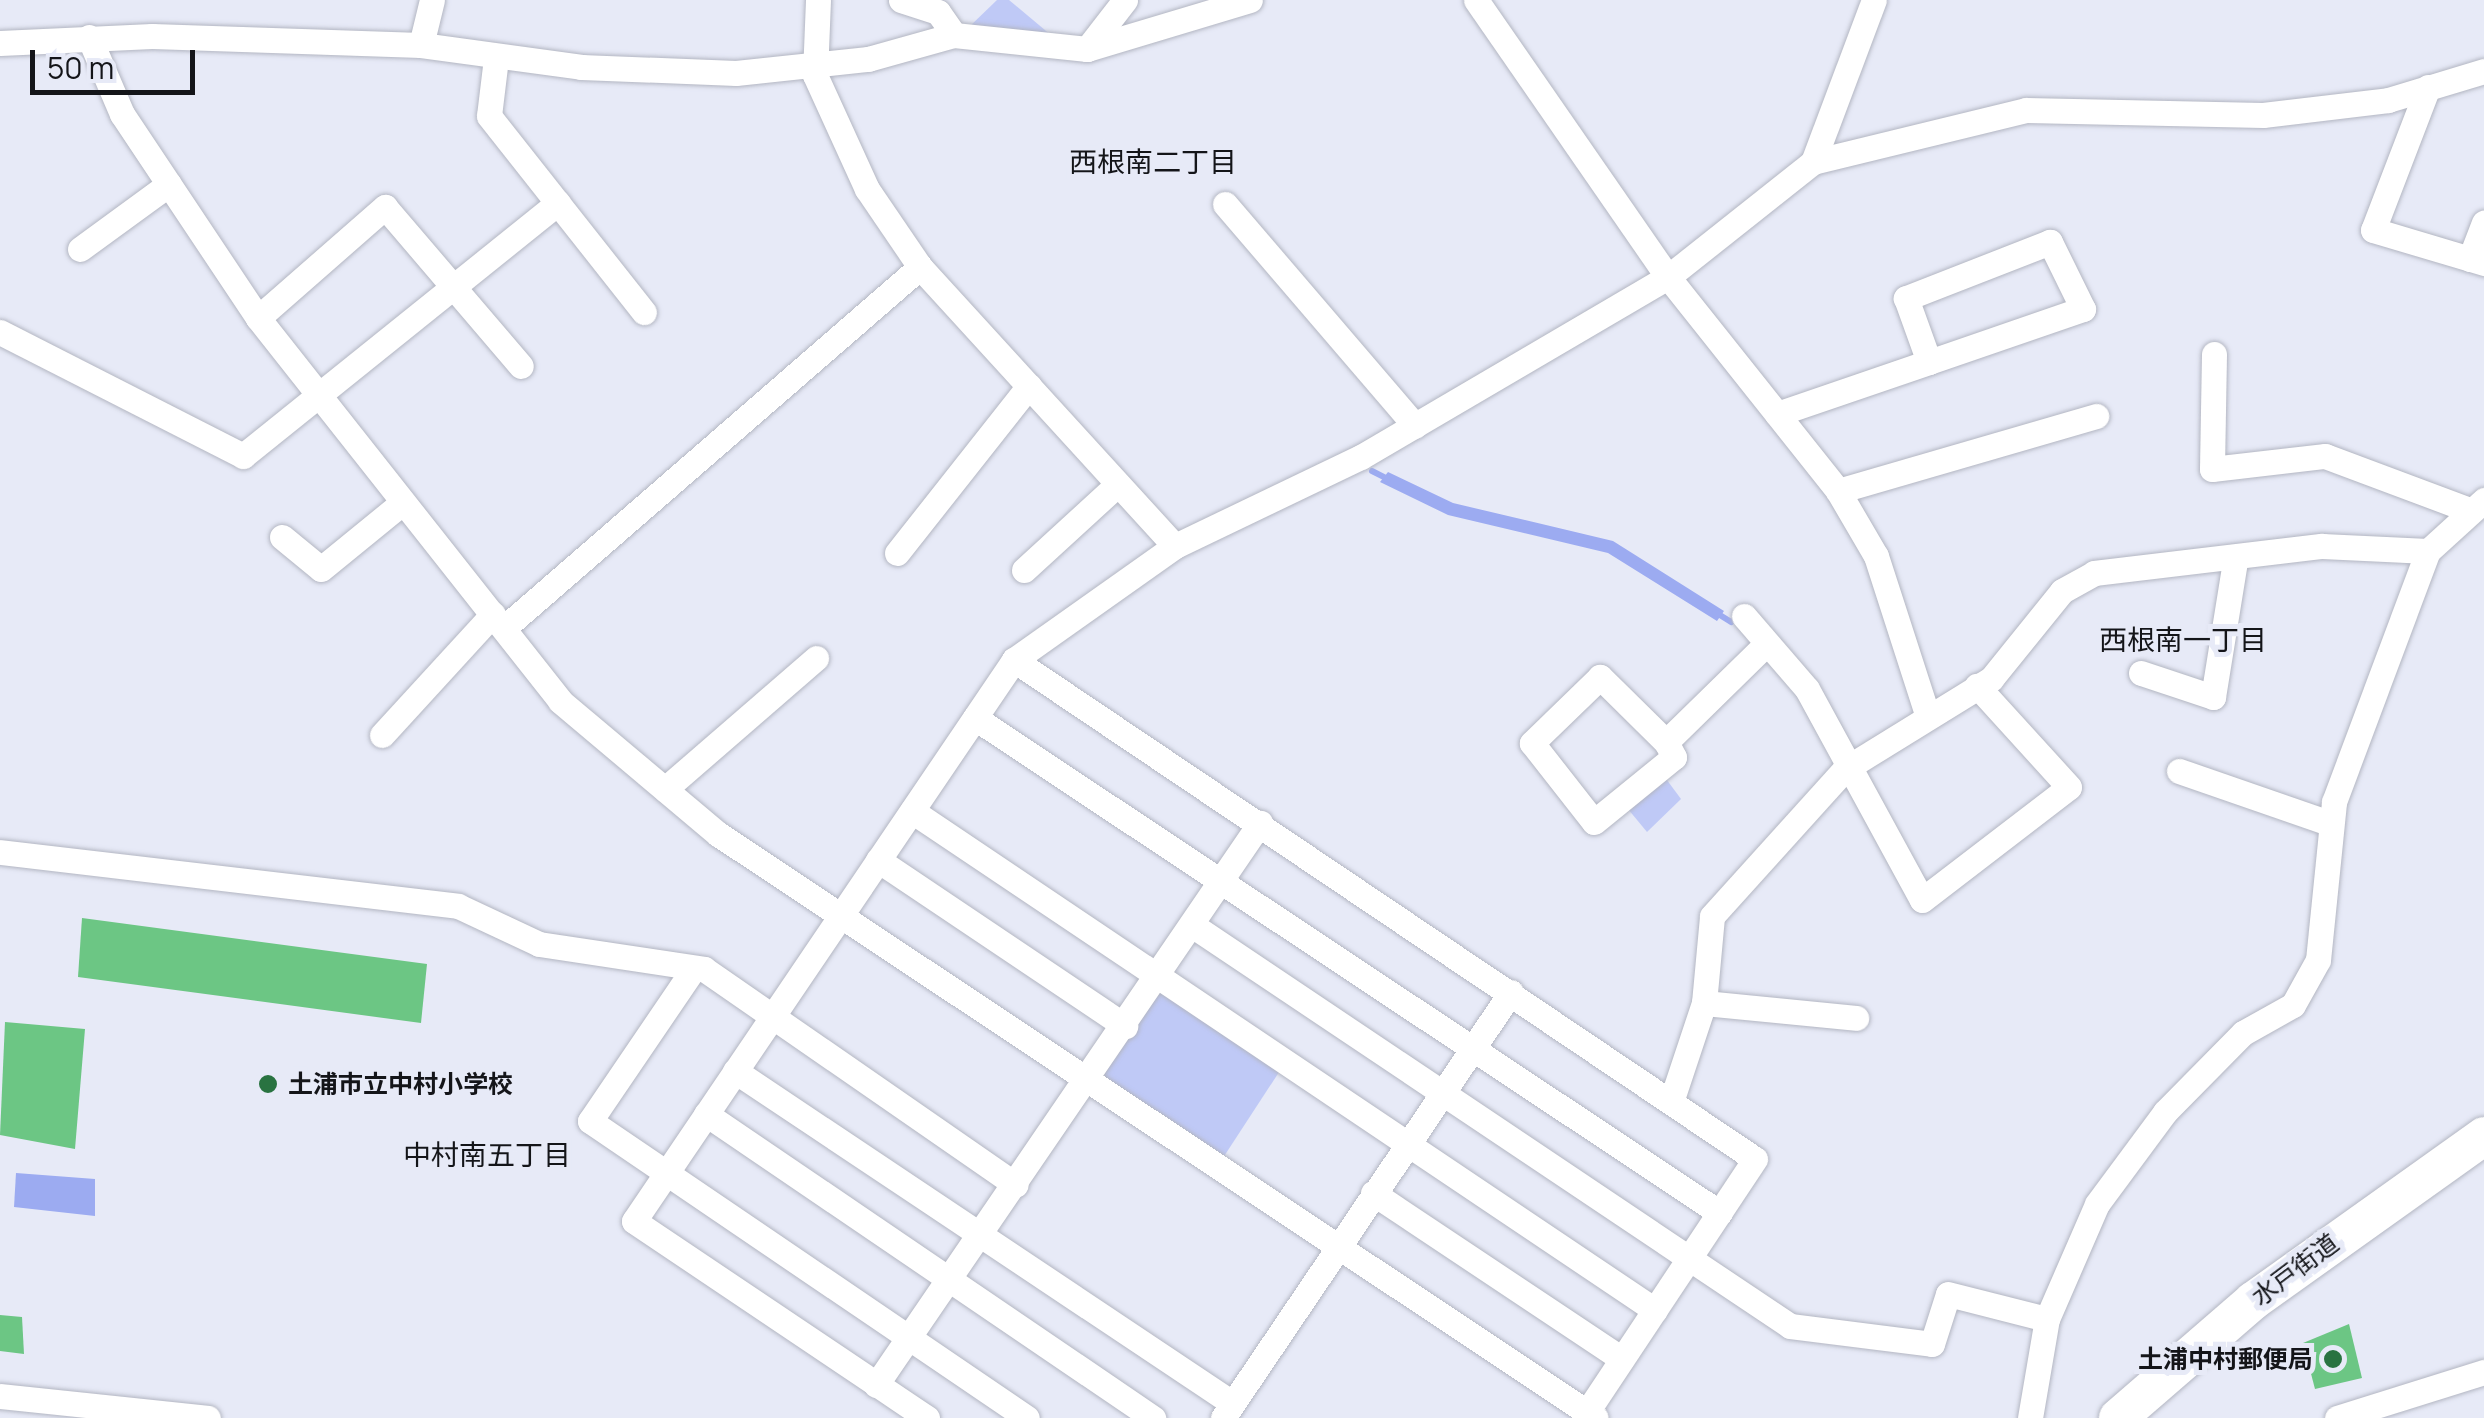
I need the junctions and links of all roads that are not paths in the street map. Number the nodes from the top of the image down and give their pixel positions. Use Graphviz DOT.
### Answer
graph roads {
  1 [pos="432,0"];
  2 [pos="818,0"];
  3 [pos="901,0"];
  4 [pos="1125,0"];
  5 [pos="1250,0"];
  6 [pos="1476,0"];
  7 [pos="1874,0"];
  8 [pos="954,35"];
  9 [pos="89,38"];
  10 [pos="0,42"];
  11 [pos="421,45"];
  12 [pos="1087,50"];
  13 [pos="496,58"];
  14 [pos="814,62"];
  15 [pos="2484,70"];
  16 [pos="2428,87"];
  17 [pos="1813,162"];
  18 [pos="169,184"];
  19 [pos="558,203"];
  20 [pos="1225,204"];
  21 [pos="2484,224"];
  22 [pos="80,249"];
  23 [pos="2477,261"];
  24 [pos="920,267"];
  25 [pos="1668,277"];
  26 [pos="456,284"];
  27 [pos="644,312"];
  28 [pos="258,318"];
  29 [pos="0,332"];
  30 [pos="2214,354"];
  31 [pos="1929,362"];
  32 [pos="521,366"];
  33 [pos="1028,386"];
  34 [pos="314,395"];
  35 [pos="1777,414"];
  36 [pos="2096,416"];
  37 [pos="1414,426"];
  38 [pos="1118,484"];
  39 [pos="1838,490"];
  40 [pos="402,503"];
  41 [pos="2476,505"];
  42 [pos="282,537"];
  43 [pos="1175,546"];
  44 [pos="2428,551"];
  45 [pos="897,553"];
  46 [pos="2235,561"];
  47 [pos="1024,570"];
  48 [pos="1744,616"];
  49 [pos="498,621"];
  50 [pos="1767,643"];
  51 [pos="816,658"];
  52 [pos="1014,660"];
  53 [pos="2141,674"];
  54 [pos="1977,686"];
  55 [pos="1926,711"];
  56 [pos="975,718"];
  57 [pos="382,735"];
  58 [pos="1666,742"];
  59 [pos="1845,769"];
  60 [pos="2179,772"];
  61 [pos="665,789"];
  62 [pos="912,812"];
  63 [pos="2330,823"];
  64 [pos="1260,824"];
  65 [pos="0,852"];
  66 [pos="878,860"];
  67 [pos="1221,882"];
  68 [pos="843,912"];
  69 [pos="1192,925"];
  70 [pos="694,968"];
  71 [pos="1157,977"];
  72 [pos="1512,992"];
  73 [pos="1704,1002"];
  74 [pos="771,1017"];
  75 [pos="1856,1018"];
  76 [pos="1124,1026"];
  77 [pos="1473,1048"];
  78 [pos="734,1072"];
  79 [pos="1090,1078"];
  80 [pos="1441,1094"];
  81 [pos="1672,1099"];
  82 [pos="706,1114"];
  83 [pos="2484,1136"];
  84 [pos="1407,1143"];
  85 [pos="667,1172"];
  86 [pos="1016,1185"];
  87 [pos="1373,1193"];
  88 [pos="1720,1213"];
  89 [pos="980,1236"];
  90 [pos="1337,1244"];
  91 [pos="1688,1261"];
  92 [pos="949,1280"];
  93 [pos="1655,1310"];
  94 [pos="2048,1318"];
  95 [pos="910,1337"];
  96 [pos="1622,1359"];
  97 [pos="2484,1372"];
  98 [pos="876,1385"];
  99 [pos="13,1404"];
  100 [pos="1228,1410"];
  101 [pos="1591,1415"];
  102 [pos="207,1418"];
  103 [pos="927,1418"];
  104 [pos="1027,1418"];
  105 [pos="1153,1418"];
  106 [pos="2030,1418"];
  107 [pos="2118,1418"];
  108 [pos="2337,1418"];
  1 -- 11 [label="street"];
  2 -- 14 [label="street"];
  3 -- 8 [label="street"];
  4 -- 12 [label="street"];
  5 -- 12 [label="street"];
  6 -- 25 [label="street"];
  7 -- 17 [label="street"];
  8 -- 12 [label="street"];
  8 -- 14 [label="street"];
  9 -- 10 [label="street"];
  9 -- 11 [label="street"];
  9 -- 18 [label="street"];
  11 -- 13 [label="street"];
  13 -- 14 [label="street"];
  13 -- 19 [label="street"];
  14 -- 24 [label="street"];
  15 -- 16 [label="street"];
  16 -- 17 [label="street"];
  16 -- 23 [label="street"];
  17 -- 25 [label="street"];
  18 -- 22 [label="street"];
  18 -- 28 [label="street"];
  19 -- 26 [label="street"];
  19 -- 27 [label="street"];
  20 -- 37 [label="street"];
  21 -- 23 [label="street"];
  24 -- 33 [label="street"];
  24 -- 49 [label="street"];
  25 -- 35 [label="street"];
  25 -- 37 [label="street"];
  26 -- 28 [label="street"];
  26 -- 32 [label="street"];
  26 -- 34 [label="street"];
  28 -- 34 [label="street"];
  29 -- 34 [label="street"];
  30 -- 41 [label="street"];
  31 -- 31 [label="street"];
  31 -- 35 [label="street"];
  33 -- 38 [label="street"];
  33 -- 45 [label="street"];
  34 -- 40 [label="street"];
  35 -- 39 [label="street"];
  36 -- 39 [label="street"];
  37 -- 43 [label="street"];
  38 -- 43 [label="street"];
  38 -- 47 [label="street"];
  39 -- 55 [label="street"];
  40 -- 42 [label="street"];
  40 -- 49 [label="street"];
  41 -- 44 [label="street"];
  43 -- 52 [label="street"];
  44 -- 46 [label="street"];
  44 -- 63 [label="street"];
  46 -- 53 [label="street"];
  46 -- 54 [label="street"];
  48 -- 50 [label="street"];
  49 -- 57 [label="street"];
  49 -- 61 [label="street"];
  50 -- 58 [label="street"];
  50 -- 59 [label="street"];
  51 -- 61 [label="street"];
  52 -- 56 [label="street"];
  52 -- 64 [label="street"];
  54 -- 55 [label="street"];
  54 -- 59 [label="street"];
  55 -- 59 [label="street"];
  56 -- 62 [label="street"];
  56 -- 67 [label="street"];
  58 -- 58 [label="street"];
  59 -- 73 [label="street"];
  60 -- 63 [label="street"];
  61 -- 68 [label="street"];
  62 -- 66 [label="street"];
  62 -- 71 [label="street"];
  63 -- 94 [label="street"];
  64 -- 67 [label="street"];
  64 -- 72 [label="street"];
  65 -- 70 [label="street"];
  66 -- 68 [label="street"];
  66 -- 76 [label="street"];
  67 -- 69 [label="street"];
  67 -- 77 [label="street"];
  68 -- 74 [label="street"];
  68 -- 79 [label="street"];
  69 -- 71 [label="street"];
  69 -- 80 [label="street"];
  70 -- 74 [label="street"];
  70 -- 85 [label="street"];
  71 -- 76 [label="street"];
  71 -- 84 [label="street"];
  72 -- 77 [label="street"];
  72 -- 81 [label="street"];
  73 -- 75 [label="street"];
  73 -- 81 [label="street"];
  74 -- 78 [label="street"];
  74 -- 86 [label="street"];
  76 -- 79 [label="street"];
  77 -- 80 [label="street"];
  77 -- 88 [label="street"];
  78 -- 82 [label="street"];
  78 -- 89 [label="street"];
  79 -- 86 [label="street"];
  79 -- 90 [label="street"];
  80 -- 84 [label="street"];
  80 -- 91 [label="street"];
  81 -- 88 [label="street"];
  82 -- 85 [label="street"];
  82 -- 92 [label="street"];
  83 -- 107 [label="highway, 水戸街道"];
  84 -- 87 [label="street"];
  84 -- 93 [label="street"];
  85 -- 95 [label="street"];
  85 -- 98 [label="street"];
  86 -- 89 [label="street"];
  87 -- 90 [label="street"];
  87 -- 96 [label="street"];
  88 -- 91 [label="street"];
  89 -- 92 [label="street"];
  89 -- 100 [label="street"];
  90 -- 100 [label="street"];
  90 -- 101 [label="street"];
  91 -- 93 [label="street"];
  91 -- 94 [label="street"];
  92 -- 95 [label="street"];
  92 -- 105 [label="street"];
  93 -- 96 [label="street"];
  94 -- 106 [label="street"];
  95 -- 98 [label="street"];
  95 -- 104 [label="street"];
  96 -- 101 [label="street"];
  97 -- 108 [label="street"];
  98 -- 103 [label="street"];
  99 -- 102 [label="street"];
}
